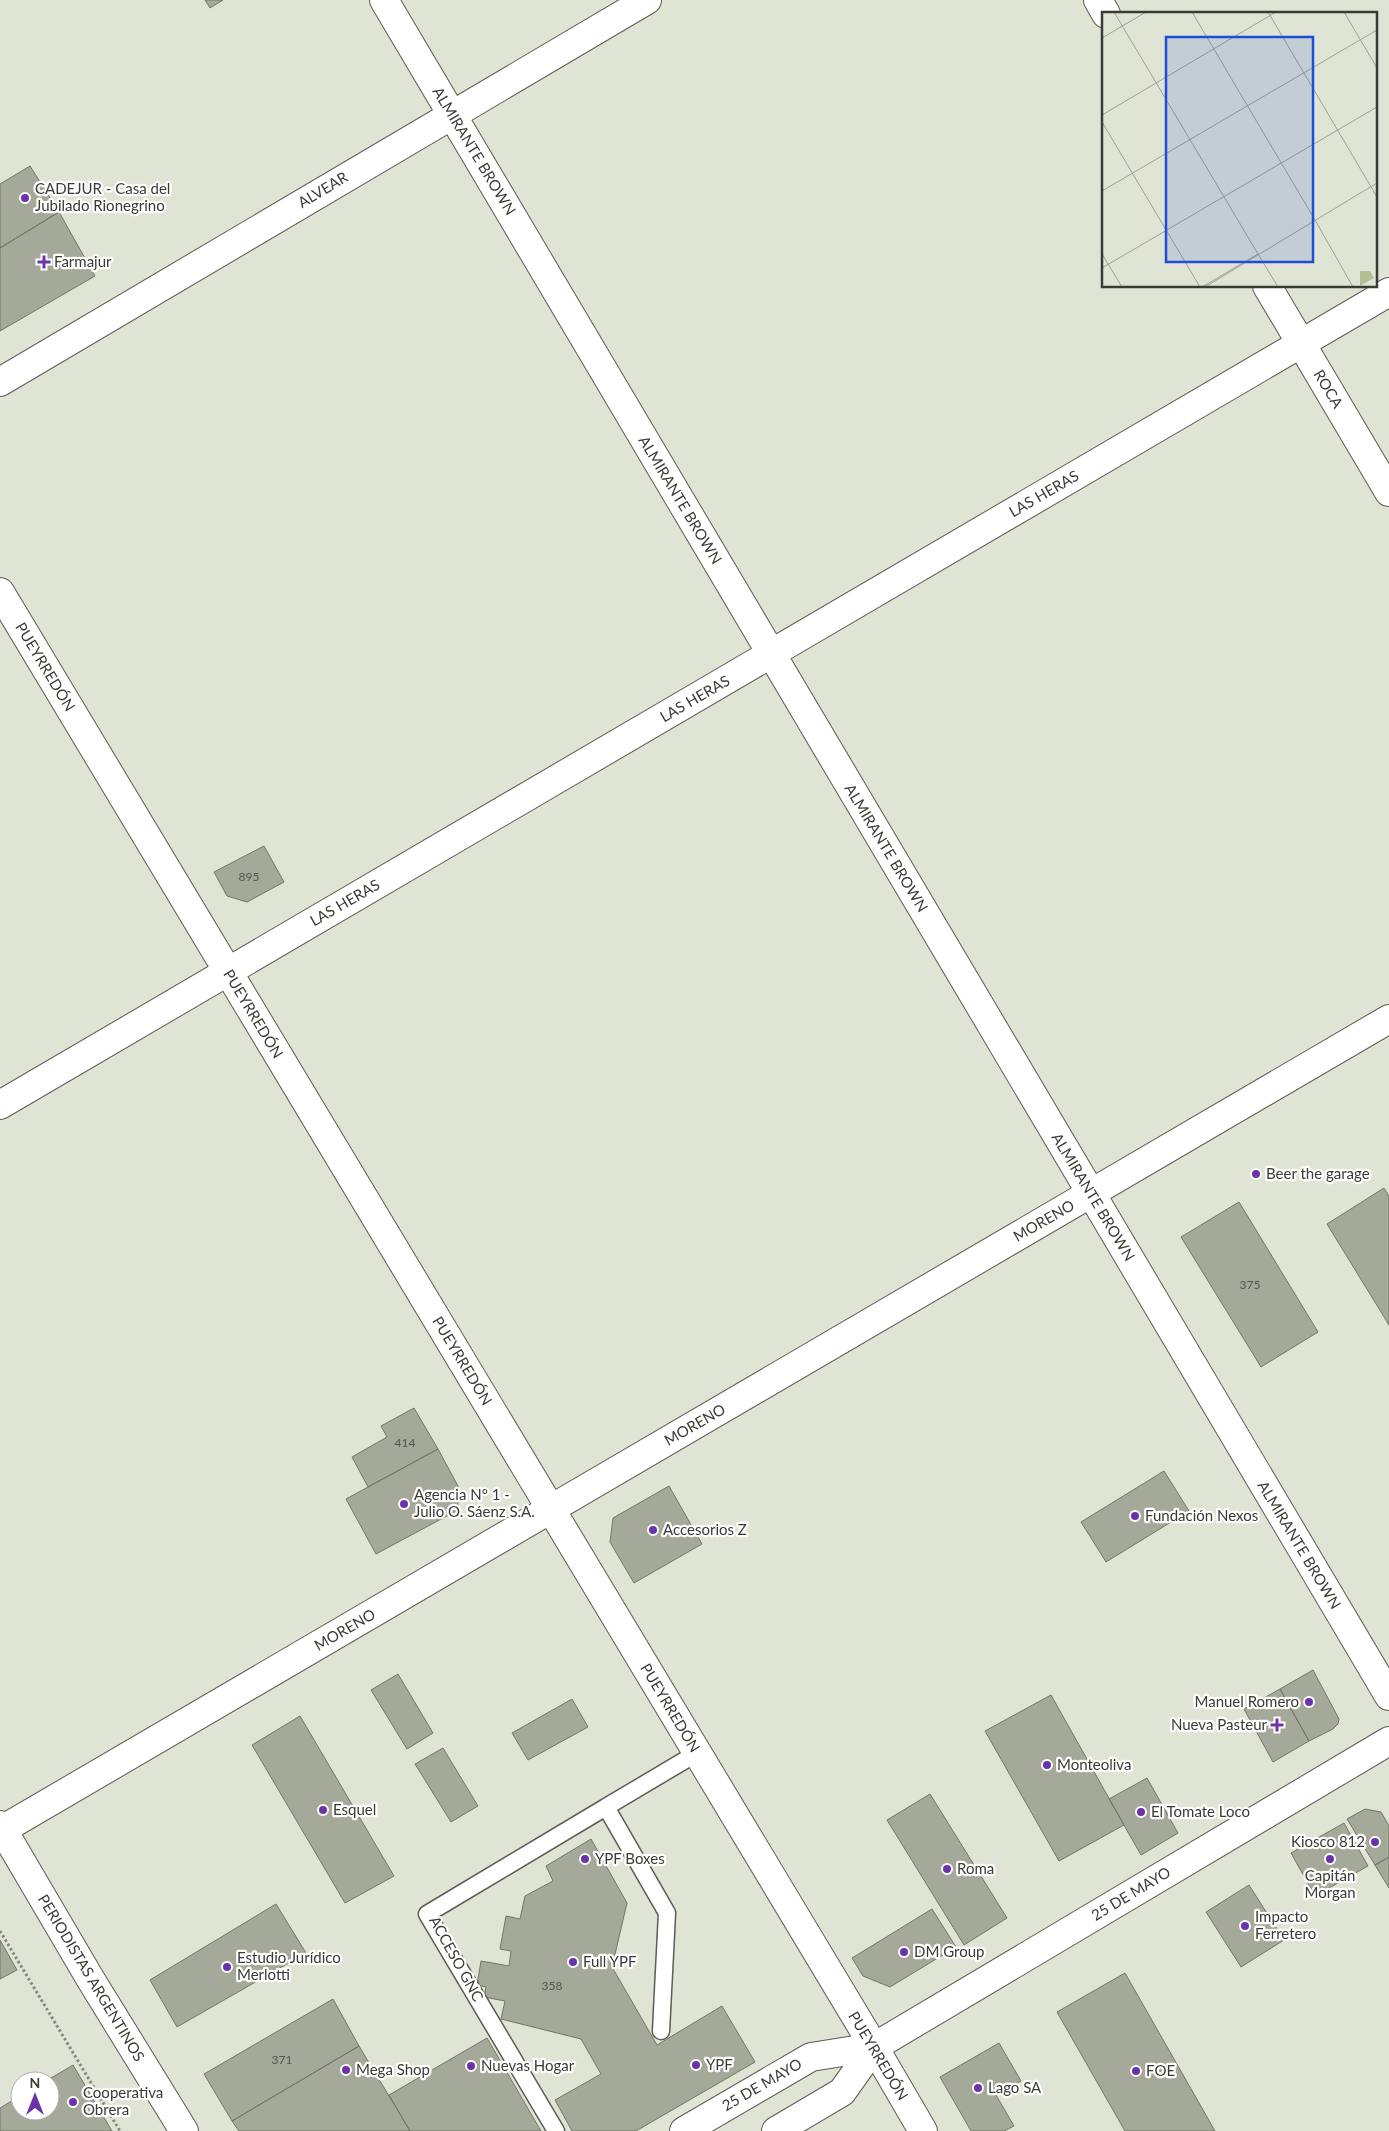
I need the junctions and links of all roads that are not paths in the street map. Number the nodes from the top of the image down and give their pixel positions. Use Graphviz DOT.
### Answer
graph roads {
  1 [pos="384,0"];
  2 [pos="647,0"];
  3 [pos="1098,0"];
  4 [pos="1105,12"];
  5 [pos="452,114"];
  6 [pos="1268,288"];
  7 [pos="1389,292"];
  8 [pos="1301,344"];
  9 [pos="0,382"];
  10 [pos="1389,492"];
  11 [pos="0,592"];
  12 [pos="771,654"];
  13 [pos="228,972"];
  14 [pos="1389,1019"];
  15 [pos="0,1105"];
  16 [pos="1091,1194"];
  17 [pos="551,1509"];
  18 [pos="1389,1696"];
  19 [pos="1389,1742"];
  20 [pos="697,1753"];
  21 [pos="606,1808"];
  22 [pos="1,1828"];
  23 [pos="661,2031"];
  24 [pos="874,2047"];
  25 [pos="184,2131"];
  26 [pos="556,2131"];
  27 [pos="684,2131"];
  28 [pos="776,2131"];
  29 [pos="923,2131"];
  1 -- 5 [label="street, ALMIRANTE BROWN"];
  2 -- 5 [label="street, ALVEAR"];
  3 -- 4 [label="street"];
  5 -- 9 [label="street, ALVEAR"];
  5 -- 12 [label="street, ALMIRANTE BROWN"];
  6 -- 8 [label="street, ROCA"];
  7 -- 8 [label="street, LAS HERAS"];
  8 -- 10 [label="street, ROCA"];
  8 -- 12 [label="street, LAS HERAS"];
  11 -- 13 [label="street, PUEYRREDÓN"];
  12 -- 13 [label="street, LAS HERAS"];
  12 -- 16 [label="street, ALMIRANTE BROWN"];
  13 -- 15 [label="street, LAS HERAS"];
  13 -- 17 [label="street, PUEYRREDÓN"];
  14 -- 16 [label="street, MORENO"];
  16 -- 17 [label="street, MORENO"];
  16 -- 18 [label="street, ALMIRANTE BROWN"];
  17 -- 20 [label="street, PUEYRREDÓN"];
  17 -- 22 [label="street, MORENO"];
  19 -- 24 [label="street, 25 DE MAYO"];
  20 -- 21 [label="lane"];
  20 -- 24 [label="street, PUEYRREDÓN"];
  21 -- 23 [label="lane"];
  21 -- 26 [label="lane, ACCESO GNC"];
  22 -- 25 [label="street, PERIODISTAS ARGENTINOS"];
  24 -- 27 [label="street, 25 DE MAYO"];
  24 -- 28 [label="street, 25 DE MAYO"];
  24 -- 29 [label="street, PUEYRREDÓN"];
}
